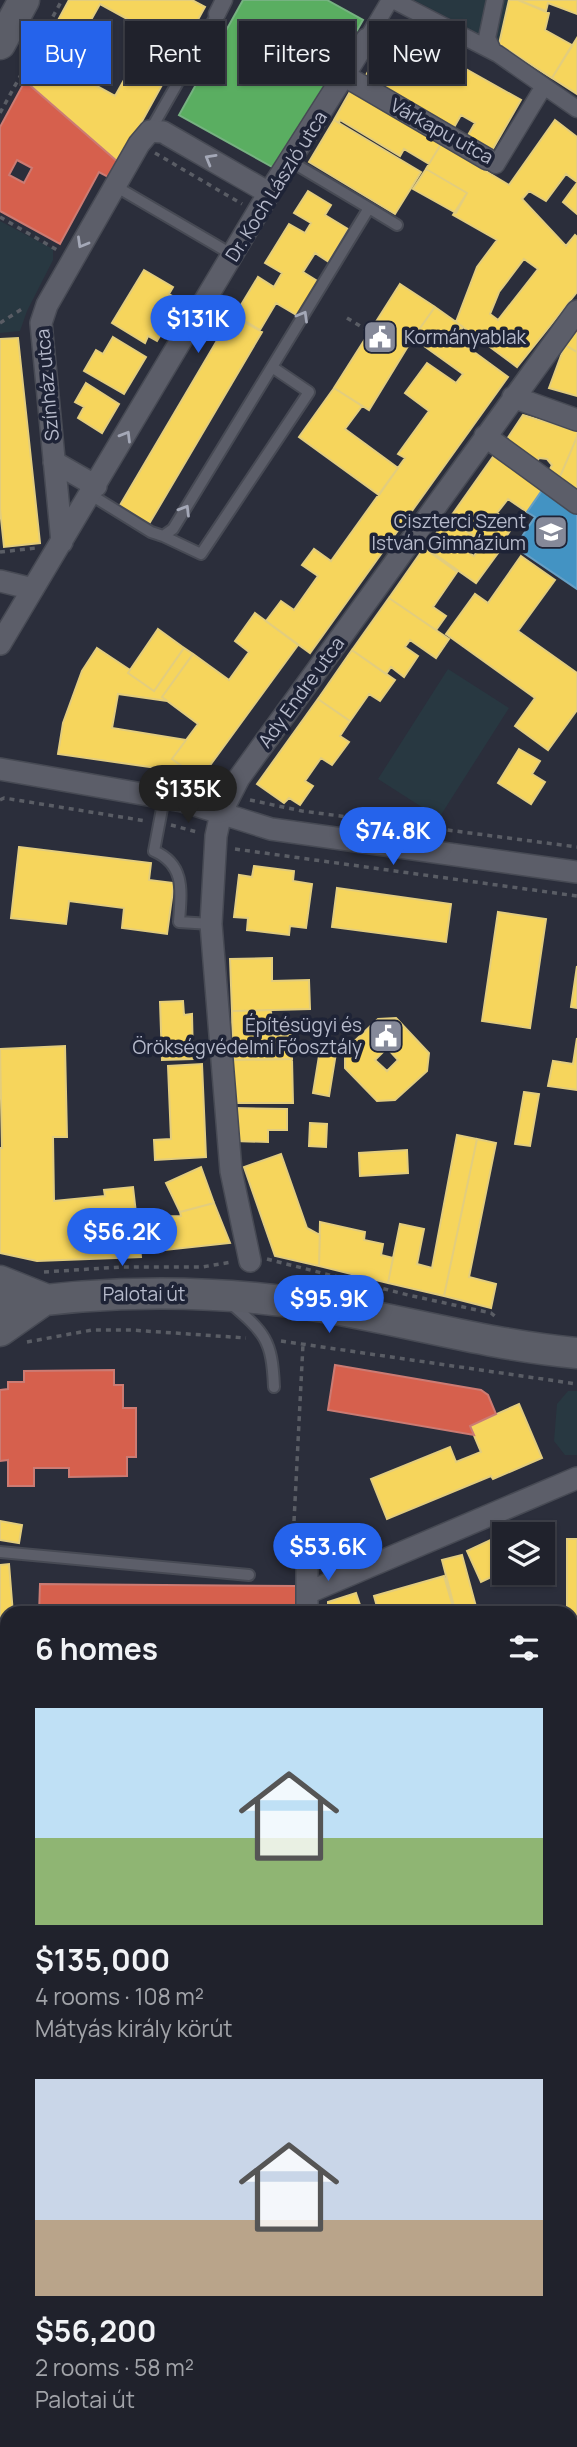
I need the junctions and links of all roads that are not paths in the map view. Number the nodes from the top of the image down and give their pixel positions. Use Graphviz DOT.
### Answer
graph roads {
  1 [pos="24,0"];
  2 [pos="391,0"];
  3 [pos="495,0"];
  4 [pos="220,7"];
  5 [pos="367,39"];
  6 [pos="0,44"];
  7 [pos="493,51"];
  8 [pos="355,59"];
  9 [pos="355,82"];
  10 [pos="340,84"];
  11 [pos="544,86"];
  12 [pos="577,109"];
  13 [pos="144,138"];
  14 [pos="487,159"];
  15 [pos="290,161"];
  16 [pos="115,186"];
  17 [pos="269,193"];
  18 [pos="369,208"];
  19 [pos="397,225"];
  20 [pos="233,255"];
  21 [pos="577,312"];
  22 [pos="272,367"];
  23 [pos="513,397"];
  24 [pos="577,420"];
  25 [pos="485,436"];
  26 [pos="54,461"];
  27 [pos="94,490"];
  28 [pos="577,503"];
  29 [pos="163,536"];
  30 [pos="62,542"];
  31 [pos="0,581"];
  32 [pos="33,589"];
  33 [pos="0,644"];
  34 [pos="0,769"];
  35 [pos="164,798"];
  36 [pos="221,813"];
  37 [pos="577,873"];
  38 [pos="211,924"];
  39 [pos="250,1261"];
  40 [pos="0,1280"];
  41 [pos="222,1296"];
  42 [pos="45,1299"];
  43 [pos="0,1306"];
  44 [pos="12,1337"];
  45 [pos="577,1353"];
  46 [pos="274,1387"];
  47 [pos="577,1478"];
  48 [pos="300,1548"];
  49 [pos="0,1552"];
  50 [pos="249,1575"];
  51 [pos="307,1603"];
  1 -- 6 [label="main road"];
  2 -- 5 [label="street, Dr. Koch László utca"];
  2 -- 7 [label="street"];
  3 -- 7 [label="street"];
  4 -- 13 [label="lane, Színház utca"];
  5 -- 8 [label="street, Dr. Koch László utca"];
  7 -- 11 [label="street"];
  9 -- 14 [label="street, Várkapu utca"];
  10 -- 15 [label="street, Dr. Koch László utca"];
  11 -- 12 [label="street"];
  11 -- 14 [label="street, Várkapu utca"];
  13 -- 16 [label="street, Színház utca"];
  17 -- 13 [label="street, one-way"];
  15 -- 17 [label="street, Dr. Koch László utca"];
  15 -- 18 [label="lane"];
  16 -- 20 [label="lane"];
  16 -- 26 [label="street, Színház utca, one-way"];
  17 -- 20 [label="street, Dr. Koch László utca"];
  18 -- 19 [label="lane"];
  22 -- 18 [label="lane, one-way"];
  27 -- 20 [label="street, Dr. Koch László utca, one-way"];
  21 -- 23 [label="street, Ady Endre utca"];
  29 -- 22 [label="lane, one-way"];
  22 -- 29 [label="lane"];
  23 -- 24 [label="street"];
  23 -- 25 [label="street, Ady Endre utca"];
  25 -- 28 [label="street"];
  25 -- 36 [label="street, Ady Endre utca"];
  26 -- 27 [label="street"];
  26 -- 30 [label="street, Színház utca"];
  27 -- 29 [label="lane"];
  27 -- 30 [label="street, Dr. Koch László utca"];
  30 -- 32 [label="street, Dr. Koch László utca"];
  31 -- 32 [label="street"];
  32 -- 33 [label="street, Dr. Koch László utca"];
  34 -- 35 [label="street"];
  35 -- 36 [label="street"];
  35 -- 38 [label="lane"];
  36 -- 37 [label="street"];
  36 -- 38 [label="street, Ady Endre utca"];
  38 -- 39 [label="street, Ady Endre utca"];
  40 -- 42 [label="main road"];
  41 -- 42 [label="main road, Palotai út"];
  41 -- 45 [label="main road, Palotai út"];
  41 -- 46 [label="lane"];
  42 -- 43 [label="main road, Palotai út"];
  42 -- 44 [label="main road"];
  47 -- 51 [label="street"];
  48 -- 51 [label="street"];
  49 -- 50 [label="lane"];
}
